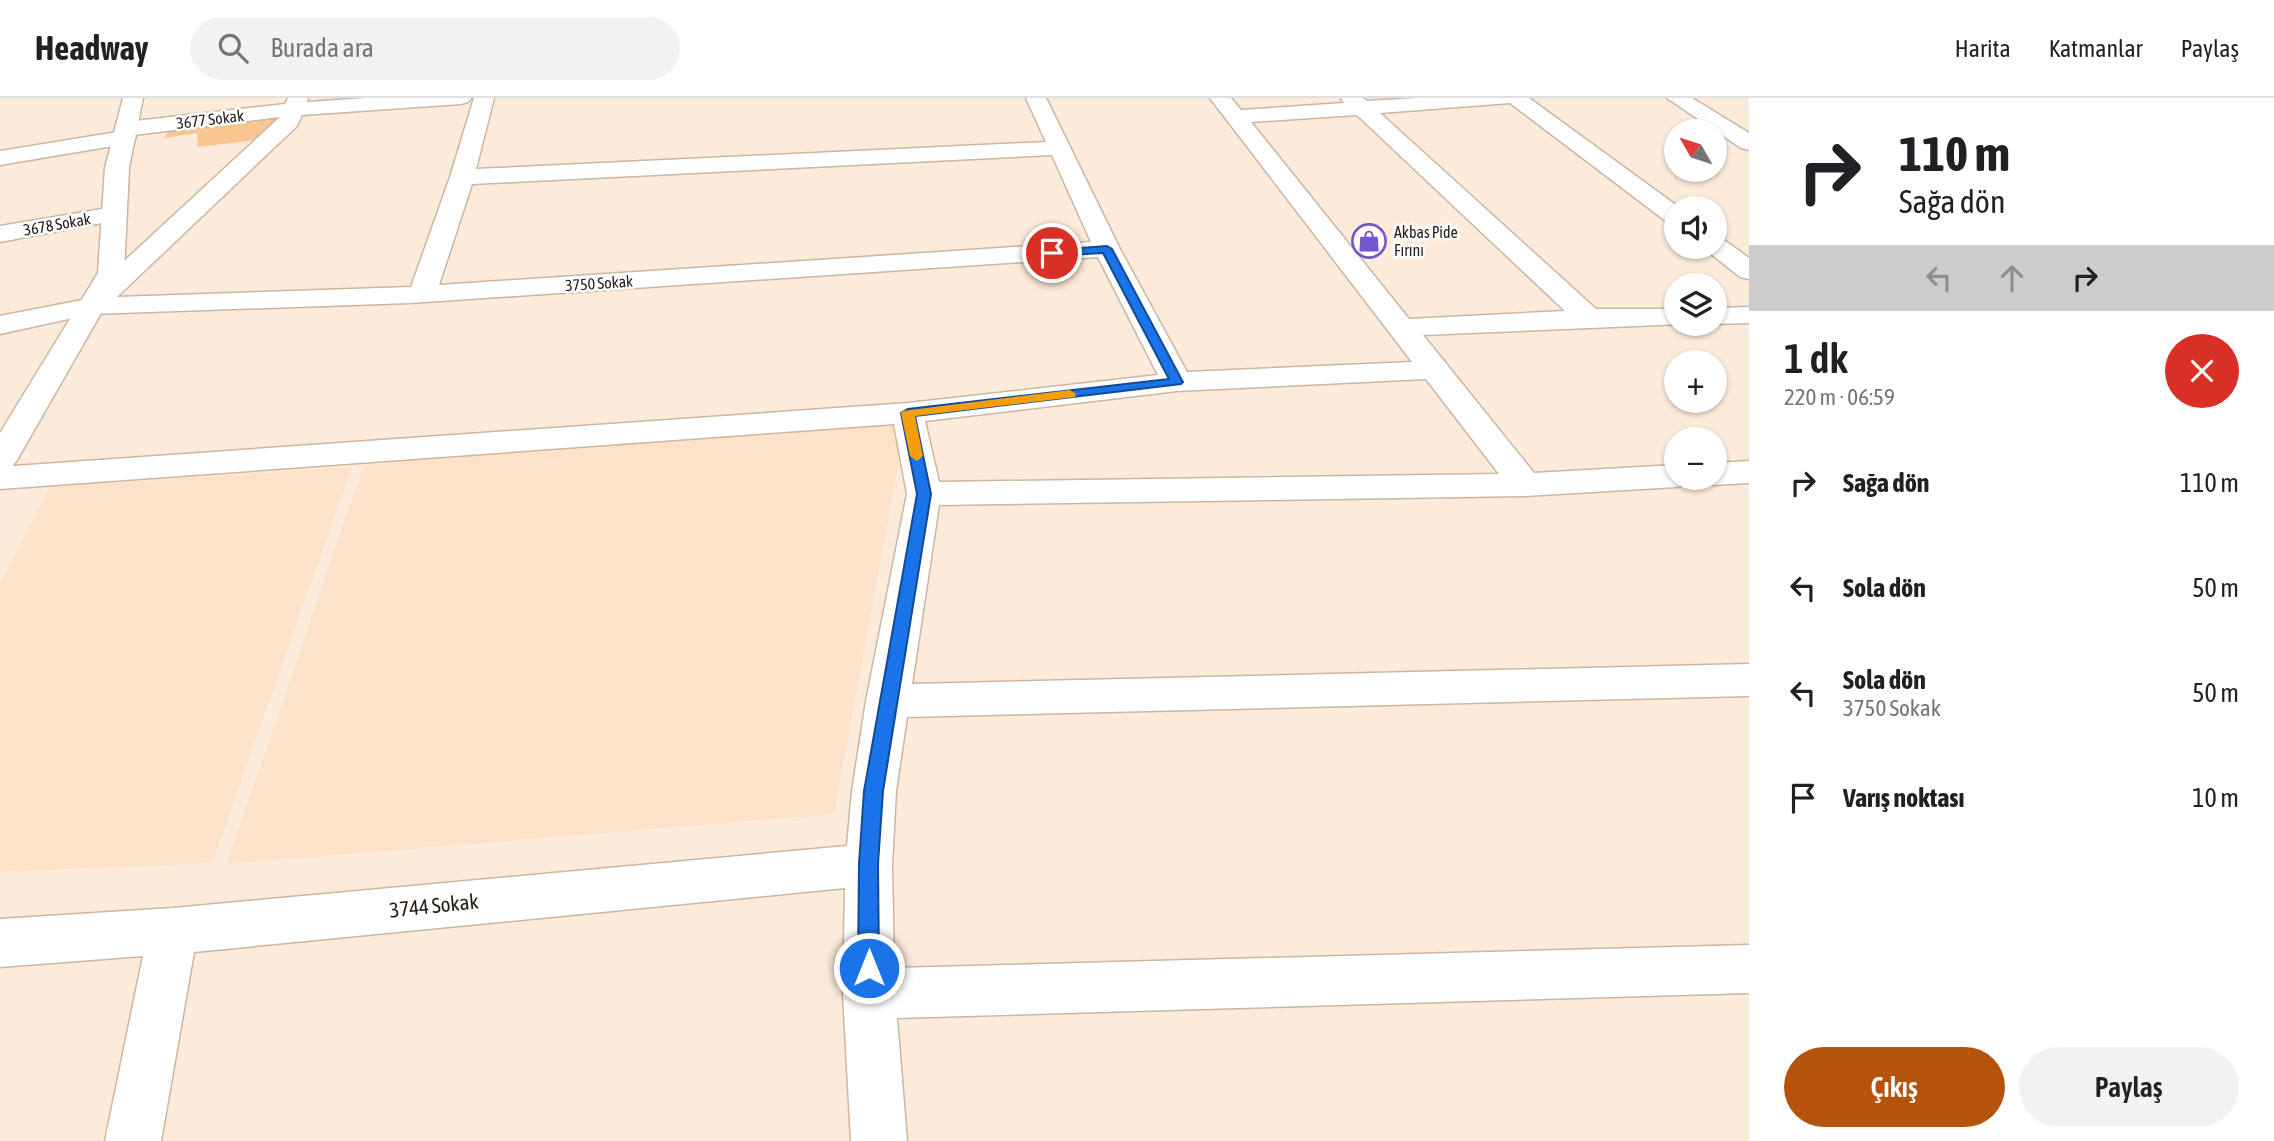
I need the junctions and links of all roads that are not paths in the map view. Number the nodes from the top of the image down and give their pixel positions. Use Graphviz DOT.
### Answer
graph roads {
  1 [pos="133,98"];
  2 [pos="461,98"];
  3 [pos="484,98"];
  4 [pos="1036,98"];
  5 [pos="1507,98"];
  6 [pos="1516,98"];
  7 [pos="1677,98"];
  8 [pos="1356,102"];
  9 [pos="296,104"];
  10 [pos="1228,107"];
  11 [pos="126,133"];
  12 [pos="1749,143"];
  13 [pos="1061,148"];
  14 [pos="0,158"];
  15 [pos="462,177"];
  16 [pos="1664,208"];
  17 [pos="114,214"];
  18 [pos="0,234"];
  19 [pos="1107,249"];
  20 [pos="1727,255"];
  21 [pos="1749,271"];
  22 [pos="422,295"];
  23 [pos="91,306"];
  24 [pos="1749,315"];
  25 [pos="1727,316"];
  26 [pos="1664,317"];
  27 [pos="1589,318"];
  28 [pos="0,325"];
  29 [pos="1401,328"];
  30 [pos="1434,370"];
  31 [pos="1177,382"];
  32 [pos="908,413"];
  33 [pos="3,451"];
  34 [pos="1749,472"];
  35 [pos="1727,473"];
  36 [pos="1664,477"];
  37 [pos="0,478"];
  38 [pos="1525,485"];
  39 [pos="924,494"];
  40 [pos="1749,680"];
  41 [pos="887,701"];
  42 [pos="869,864"];
  43 [pos="173,932"];
  44 [pos="0,943"];
  45 [pos="1749,969"];
  46 [pos="869,994"];
  47 [pos="133,1141"];
  48 [pos="879,1141"];
  1 -- 11 [label="street"];
  2 -- 9 [label="street, 3677 Sokak"];
  3 -- 15 [label="street"];
  4 -- 13 [label="street"];
  5 -- 8 [label="street"];
  6 -- 16 [label="street"];
  7 -- 12 [label="street"];
  8 -- 10 [label="street"];
  8 -- 27 [label="street"];
  9 -- 11 [label="street, 3677 Sokak"];
  9 -- 23 [label="street"];
  10 -- 29 [label="street"];
  11 -- 14 [label="street, 3677 Sokak"];
  11 -- 17 [label="street"];
  13 -- 15 [label="street"];
  13 -- 19 [label="street"];
  15 -- 22 [label="street"];
  17 -- 18 [label="street, 3678 Sokak"];
  17 -- 23 [label="street"];
  19 -- 22 [label="street, 3750 Sokak"];
  19 -- 31 [label="street"];
  20 -- 21 [label="street"];
  22 -- 23 [label="street, 3750 Sokak"];
  23 -- 28 [label="street, 3750 Sokak"];
  23 -- 33 [label="street"];
  24 -- 25 [label="street"];
  26 -- 27 [label="street"];
  27 -- 29 [label="street"];
  29 -- 30 [label="street"];
  30 -- 31 [label="street"];
  30 -- 38 [label="street"];
  31 -- 32 [label="street"];
  32 -- 37 [label="street"];
  32 -- 39 [label="street"];
  34 -- 35 [label="street"];
  36 -- 38 [label="street"];
  38 -- 39 [label="street"];
  39 -- 41 [label="street"];
  40 -- 41 [label="street"];
  41 -- 42 [label="street"];
  42 -- 43 [label="street, 3744 Sokak"];
  42 -- 46 [label="street"];
  43 -- 44 [label="street, 3744 Sokak"];
  43 -- 47 [label="street"];
  45 -- 46 [label="street"];
  46 -- 48 [label="street"];
}
